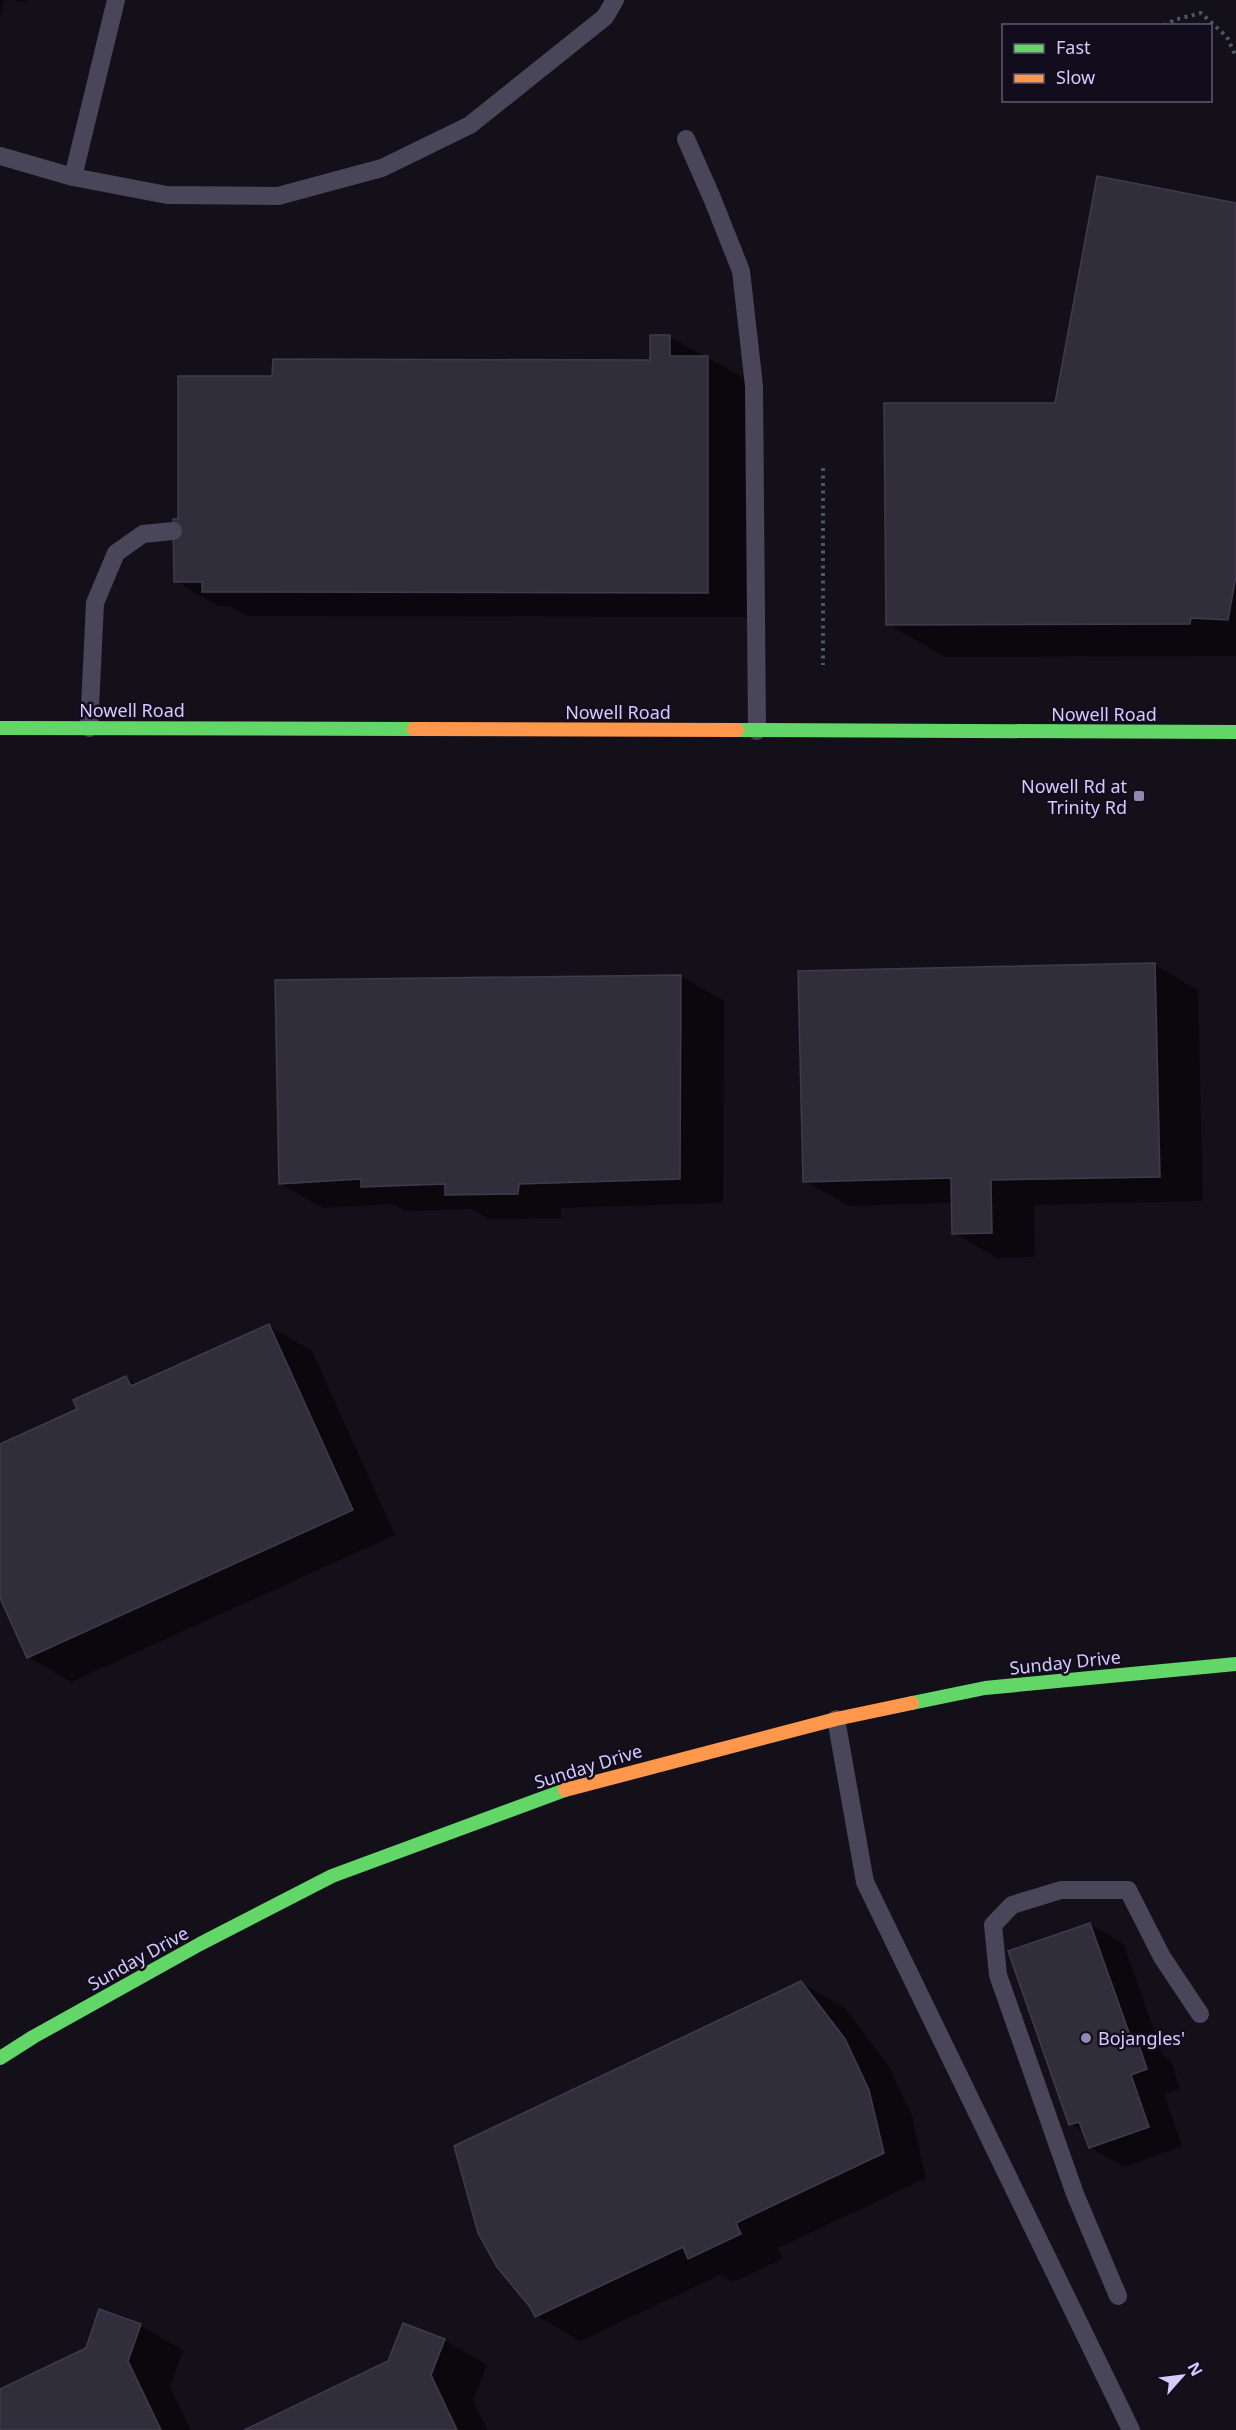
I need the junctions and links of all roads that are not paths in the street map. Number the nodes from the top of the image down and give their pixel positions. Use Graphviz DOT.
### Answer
graph roads {
  1 [pos="116,0"];
  2 [pos="615,0"];
  3 [pos="686,140"];
  4 [pos="0,156"];
  5 [pos="74,177"];
  6 [pos="173,531"];
  7 [pos="0,728"];
  8 [pos="89,728"];
  9 [pos="757,730"];
  10 [pos="1236,732"];
  11 [pos="1236,1664"];
  12 [pos="836,1719"];
  13 [pos="1200,2014"];
  14 [pos="0,2058"];
  15 [pos="1118,2296"];
  16 [pos="1131,2430"];
  1 -- 5 [label="lane"];
  2 -- 5 [label="lane"];
  3 -- 9 [label="lane"];
  4 -- 5 [label="lane"];
  6 -- 8 [label="lane"];
  7 -- 8 [label="street, Nowell Road"];
  8 -- 9 [label="street, Nowell Road"];
  9 -- 10 [label="street, Nowell Road"];
  11 -- 12 [label="street, Sunday Drive"];
  12 -- 14 [label="street, Sunday Drive"];
  12 -- 16 [label="lane"];
  13 -- 15 [label="lane"];
}
